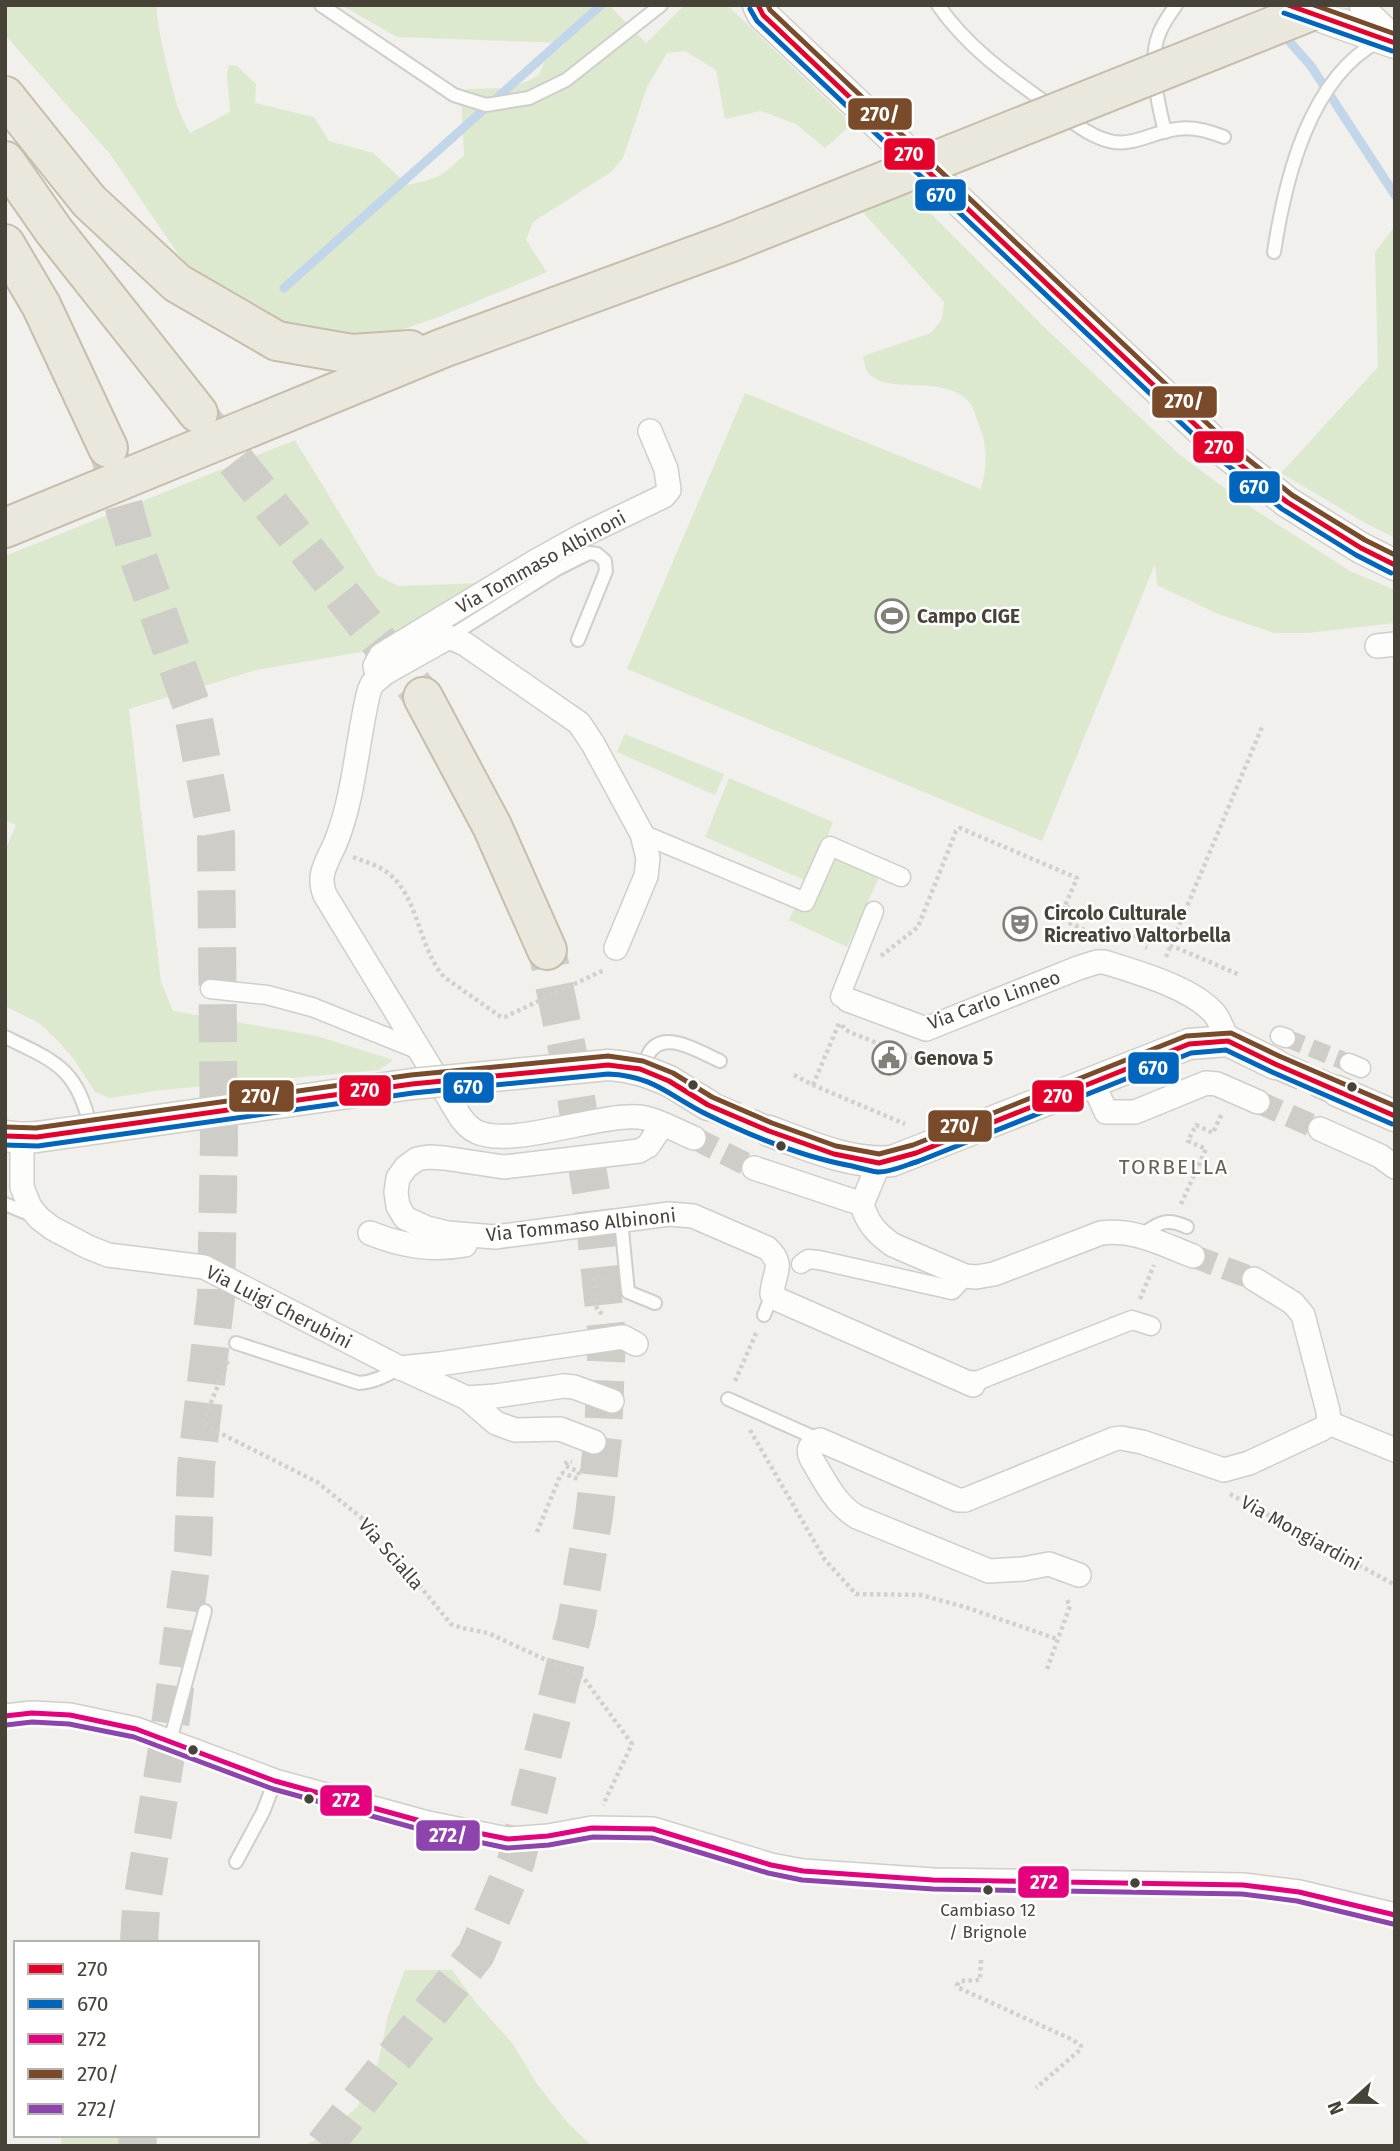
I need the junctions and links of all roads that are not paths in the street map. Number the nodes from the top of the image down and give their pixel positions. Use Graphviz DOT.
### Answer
graph roads {
  1 [pos="321,5"];
  2 [pos="661,5"];
  3 [pos="758,5"];
  4 [pos="938,5"];
  5 [pos="1176,5"];
  6 [pos="1287,5"];
  7 [pos="1326,5"];
  8 [pos="1361,5"];
  9 [pos="1391,40"];
  10 [pos="5,96"];
  11 [pos="1165,132"];
  12 [pos="1224,137"];
  13 [pos="5,161"];
  14 [pos="5,244"];
  15 [pos="1274,252"];
  16 [pos="443,348"];
  17 [pos="198,413"];
  18 [pos="650,431"];
  19 [pos="108,448"];
  20 [pos="5,528"];
  21 [pos="1395,565"];
  22 [pos="449,637"];
  23 [pos="578,640"];
  24 [pos="379,678"];
  25 [pos="422,697"];
  26 [pos="642,834"];
  27 [pos="901,877"];
  28 [pos="874,911"];
  29 [pos="616,948"];
  30 [pos="547,950"];
  31 [pos="210,989"];
  32 [pos="844,1010"];
  33 [pos="5,1037"];
  34 [pos="1228,1041"];
  35 [pos="1280,1046"];
  36 [pos="419,1050"];
  37 [pos="648,1055"];
  38 [pos="720,1061"];
  39 [pos="1093,1083"];
  40 [pos="1337,1091"];
  41 [pos="1258,1102"];
  42 [pos="665,1105"];
  43 [pos="708,1105"];
  44 [pos="1395,1116"];
  45 [pos="1321,1129"];
  46 [pos="91,1130"];
  47 [pos="769,1131"];
  48 [pos="21,1137"];
  49 [pos="694,1138"];
  50 [pos="878,1163"];
  51 [pos="1395,1167"];
  52 [pos="754,1168"];
  53 [pos="5,1204"];
  54 [pos="862,1204"];
  55 [pos="38,1218"];
  56 [pos="621,1220"];
  57 [pos="1187,1227"];
  58 [pos="370,1233"];
  59 [pos="1141,1235"];
  60 [pos="495,1237"];
  61 [pos="1193,1256"];
  62 [pos="801,1264"];
  63 [pos="965,1276"];
  64 [pos="1254,1279"];
  65 [pos="656,1303"];
  66 [pos="1151,1326"];
  67 [pos="236,1343"];
  68 [pos="636,1344"];
  69 [pos="400,1368"];
  70 [pos="969,1383"];
  71 [pos="467,1398"];
  72 [pos="728,1399"];
  73 [pos="612,1401"];
  74 [pos="1329,1423"];
  75 [pos="820,1440"];
  76 [pos="593,1441"];
  77 [pos="1395,1450"];
  78 [pos="1079,1575"];
  79 [pos="205,1611"];
  80 [pos="5,1716"];
  81 [pos="170,1741"];
  82 [pos="275,1781"];
  83 [pos="236,1862"];
  84 [pos="1395,1915"];
  1 -- 2 [label="lane"];
  3 -- 21 [label="street"];
  4 -- 11 [label="lane"];
  5 -- 11 [label="lane"];
  6 -- 9 [label="street"];
  7 -- 16 [label="highway, bridge"];
  8 -- 9 [label="street"];
  9 -- 15 [label="lane"];
  10 -- 16 [label="highway"];
  11 -- 12 [label="lane"];
  13 -- 17 [label="highway"];
  14 -- 19 [label="highway"];
  16 -- 20 [label="highway"];
  18 -- 24 [label="street, Via Tommaso Albinoni"];
  22 -- 23 [label="lane, Via Tommaso Albinoni"];
  22 -- 24 [label="street, Via Tommaso Albinoni"];
  22 -- 26 [label="street, Via Tommaso Albinoni"];
  24 -- 36 [label="street, Via Tommaso Albinoni"];
  25 -- 30 [label="highway"];
  26 -- 27 [label="street"];
  26 -- 29 [label="street, Via Tommaso Albinoni"];
  28 -- 32 [label="street"];
  31 -- 36 [label="street"];
  32 -- 34 [label="street, Via Carlo Linneo"];
  33 -- 46 [label="lane"];
  34 -- 35 [label="street"];
  34 -- 39 [label="street"];
  36 -- 42 [label="street, Via Tommaso Albinoni"];
  37 -- 38 [label="lane"];
  39 -- 41 [label="street"];
  39 -- 50 [label="street"];
  40 -- 44 [label="street"];
  42 -- 43 [label="street"];
  42 -- 46 [label="street, bridge"];
  42 -- 49 [label="street, Via Tommaso Albinoni"];
  42 -- 60 [label="street, Via Tommaso Albinoni"];
  45 -- 51 [label="street"];
  46 -- 48 [label="street, bridge"];
  47 -- 50 [label="street"];
  48 -- 55 [label="street"];
  50 -- 54 [label="street"];
  52 -- 54 [label="street"];
  53 -- 55 [label="lane"];
  54 -- 63 [label="street"];
  55 -- 69 [label="street, Via Luigi Cherubini"];
  56 -- 60 [label="street, Via Tommaso Albinoni"];
  56 -- 65 [label="lane"];
  56 -- 70 [label="street, Via Tommaso Albinoni"];
  57 -- 59 [label="lane"];
  58 -- 60 [label="street"];
  59 -- 61 [label="street"];
  59 -- 63 [label="street"];
  62 -- 63 [label="street"];
  64 -- 74 [label="street"];
  66 -- 70 [label="street"];
  67 -- 69 [label="lane"];
  68 -- 69 [label="street"];
  69 -- 71 [label="street, Via Luigi Cherubini"];
  71 -- 73 [label="street, Via Luigi Cherubini"];
  71 -- 76 [label="street, Via Luigi Cherubini"];
  72 -- 75 [label="lane"];
  74 -- 75 [label="street"];
  74 -- 77 [label="street"];
  75 -- 78 [label="street"];
  79 -- 81 [label="lane"];
  80 -- 81 [label="street"];
  81 -- 82 [label="street"];
  82 -- 83 [label="lane"];
  82 -- 84 [label="street"];
}
